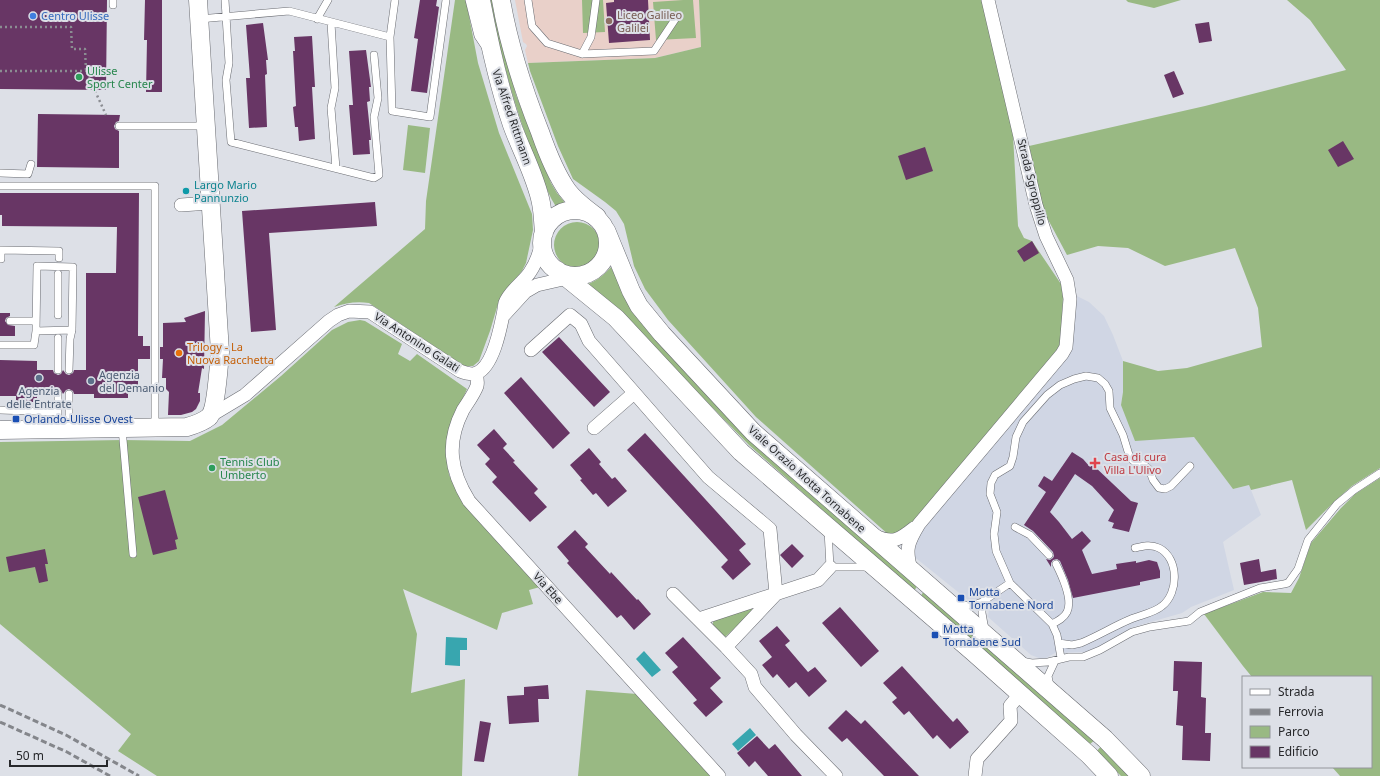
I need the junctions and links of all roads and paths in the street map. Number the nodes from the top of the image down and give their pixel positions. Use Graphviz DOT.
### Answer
graph roads {
  1 [pos="198,0"];
  2 [pos="225,0"];
  3 [pos="328,0"];
  4 [pos="395,0"];
  5 [pos="446,0"];
  6 [pos="470,0"];
  7 [pos="481,0"];
  8 [pos="501,0"];
  9 [pos="528,0"];
  10 [pos="596,0"];
  11 [pos="988,0"];
  12 [pos="227,17"];
  13 [pos="676,18"];
  14 [pos="199,19"];
  15 [pos="317,19"];
  16 [pos="331,23"];
  17 [pos="0,27"];
  18 [pos="390,37"];
  19 [pos="582,54"];
  20 [pos="374,55"];
  21 [pos="494,64"];
  22 [pos="86,71"];
  23 [pos="0,72"];
  24 [pos="106,115"];
  25 [pos="119,126"];
  26 [pos="205,126"];
  27 [pos="31,164"];
  28 [pos="336,168"];
  29 [pos="0,173"];
  30 [pos="0,186"];
  31 [pos="210,203"];
  32 [pos="181,205"];
  33 [pos="602,224"];
  34 [pos="543,237"];
  35 [pos="59,258"];
  36 [pos="1,259"];
  37 [pos="58,274"];
  38 [pos="567,275"];
  39 [pos="58,315"];
  40 [pos="503,316"];
  41 [pos="10,321"];
  42 [pos="36,322"];
  43 [pos="72,330"];
  44 [pos="36,331"];
  45 [pos="58,338"];
  46 [pos="0,345"];
  47 [pos="530,350"];
  48 [pos="58,370"];
  49 [pos="69,370"];
  50 [pos="476,373"];
  51 [pos="634,393"];
  52 [pos="58,394"];
  53 [pos="69,394"];
  54 [pos="0,410"];
  55 [pos="210,416"];
  56 [pos="62,423"];
  57 [pos="122,428"];
  58 [pos="155,428"];
  59 [pos="594,428"];
  60 [pos="0,430"];
  61 [pos="1190,466"];
  62 [pos="1380,473"];
  63 [pos="919,524"];
  64 [pos="828,527"];
  65 [pos="1015,527"];
  66 [pos="869,534"];
  67 [pos="1135,548"];
  68 [pos="133,554"];
  69 [pos="1049,555"];
  70 [pos="1056,564"];
  71 [pos="830,567"];
  72 [pos="874,567"];
  73 [pos="911,570"];
  74 [pos="1010,583"];
  75 [pos="673,594"];
  76 [pos="776,594"];
  77 [pos="982,602"];
  78 [pos="953,606"];
  79 [pos="699,619"];
  80 [pos="1052,624"];
  81 [pos="986,635"];
  82 [pos="1059,643"];
  83 [pos="726,647"];
  84 [pos="1058,659"];
  85 [pos="1016,661"];
  86 [pos="1051,692"];
  87 [pos="1020,694"];
  88 [pos="720,776"];
  89 [pos="836,776"];
  90 [pos="975,776"];
  91 [pos="1109,776"];
  92 [pos="1141,776"];
  1 -- 14 [label="main road"];
  2 -- 12 [label="lane"];
  3 -- 15 [label="lane"];
  4 -- 18 [label="lane"];
  5 -- 18 [label="lane"];
  6 -- 21 [label="lane"];
  7 -- 21 [label="main road, Via Alfred Rittmann"];
  8 -- 33 [label="main road, Via Alfred Rittmann"];
  9 -- 19 [label="lane"];
  10 -- 19 [label="lane"];
  11 -- 63 [label="street, Strada Sgroppillo"];
  12 -- 14 [label="lane"];
  12 -- 15 [label="lane"];
  12 -- 28 [label="lane"];
  13 -- 19 [label="lane"];
  14 -- 26 [label="main road"];
  15 -- 16 [label="lane"];
  16 -- 18 [label="lane"];
  16 -- 28 [label="lane"];
  17 -- 22 [label="path"];
  20 -- 28 [label="lane"];
  21 -- 34 [label="main road, Via Alfred Rittmann"];
  22 -- 23 [label="path"];
  22 -- 24 [label="path"];
  25 -- 26 [label="lane"];
  26 -- 31 [label="main road"];
  27 -- 29 [label="lane"];
  30 -- 58 [label="lane"];
  31 -- 32 [label="street"];
  31 -- 55 [label="main road"];
  33 -- 34 [label="main road"];
  33 -- 38 [label="main road"];
  33 -- 66 [label="main road, Viale Orazio Motta Tornabene"];
  34 -- 38 [label="main road"];
  34 -- 40 [label="street"];
  35 -- 36 [label="lane"];
  37 -- 39 [label="lane"];
  38 -- 40 [label="street"];
  38 -- 64 [label="main road, Viale Orazio Motta Tornabene"];
  40 -- 50 [label="street"];
  41 -- 42 [label="lane"];
  42 -- 43 [label="lane"];
  42 -- 44 [label="lane"];
  43 -- 44 [label="lane"];
  43 -- 49 [label="lane"];
  44 -- 46 [label="lane"];
  45 -- 48 [label="lane"];
  47 -- 51 [label="street"];
  50 -- 55 [label="street, Via Antonino Galati"];
  50 -- 88 [label="street, Via Ebe"];
  51 -- 59 [label="street"];
  51 -- 76 [label="street"];
  52 -- 56 [label="lane"];
  53 -- 56 [label="lane"];
  54 -- 56 [label="lane"];
  55 -- 58 [label="main road"];
  56 -- 57 [label="main road"];
  56 -- 60 [label="main road"];
  57 -- 58 [label="main road"];
  57 -- 68 [label="lane"];
  61 -- 74 [label="lane"];
  62 -- 84 [label="lane"];
  63 -- 66 [label="street"];
  63 -- 73 [label="street"];
  64 -- 71 [label="lane"];
  64 -- 72 [label="main road, Viale Orazio Motta Tornabene"];
  65 -- 69 [label="lane"];
  66 -- 73 [label="main road, Viale Orazio Motta Tornabene"];
  67 -- 82 [label="lane"];
  70 -- 80 [label="lane"];
  71 -- 72 [label="lane"];
  71 -- 76 [label="street"];
  72 -- 87 [label="main road, Viale Orazio Motta Tornabene"];
  73 -- 78 [label="main road, Viale Orazio Motta Tornabene"];
  74 -- 77 [label="lane"];
  74 -- 80 [label="lane"];
  75 -- 79 [label="street"];
  76 -- 79 [label="street"];
  76 -- 83 [label="street"];
  77 -- 78 [label="lane"];
  77 -- 81 [label="lane"];
  78 -- 81 [label="main road, Viale Orazio Motta Tornabene"];
  79 -- 83 [label="street"];
  80 -- 82 [label="lane"];
  81 -- 85 [label="main road, Viale Orazio Motta Tornabene"];
  82 -- 84 [label="lane"];
  83 -- 89 [label="street"];
  84 -- 85 [label="lane"];
  84 -- 86 [label="lane"];
  85 -- 86 [label="main road, Viale Orazio Motta Tornabene"];
  86 -- 92 [label="main road, Viale Orazio Motta Tornabene"];
  87 -- 90 [label="street"];
  87 -- 91 [label="main road, Viale Orazio Motta Tornabene"];
}
